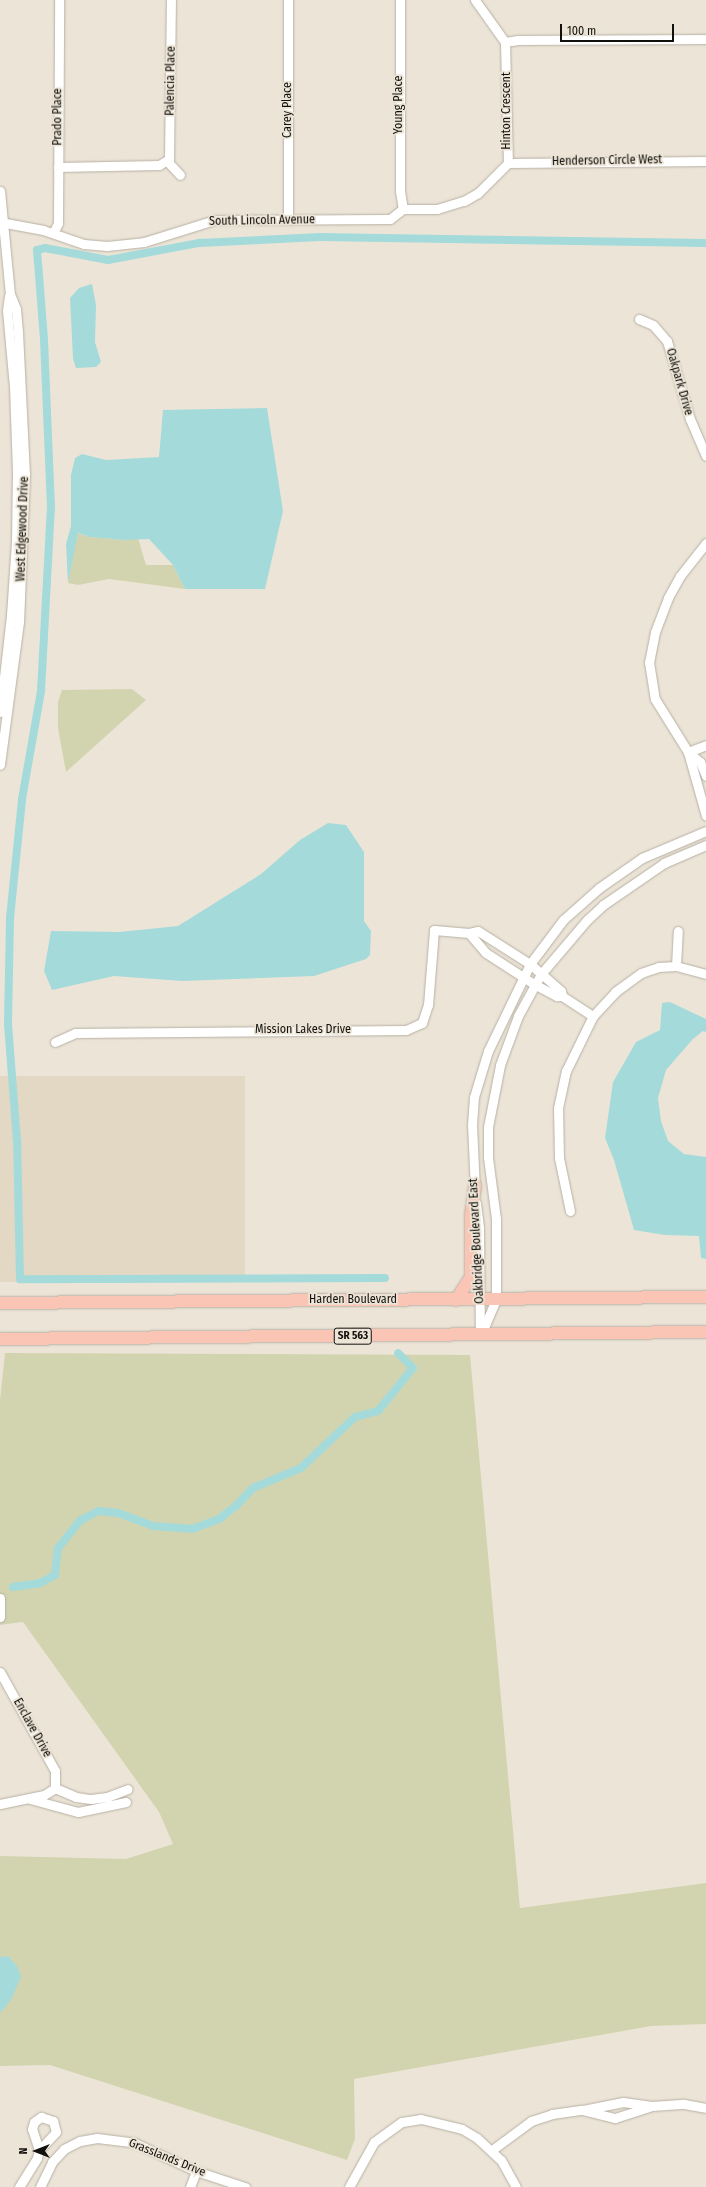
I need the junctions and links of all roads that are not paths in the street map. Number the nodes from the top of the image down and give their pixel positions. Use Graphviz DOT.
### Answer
graph roads {
  1 [pos="59,0"];
  2 [pos="171,0"];
  3 [pos="288,0"];
  4 [pos="400,0"];
  5 [pos="475,0"];
  6 [pos="706,38"];
  7 [pos="505,42"];
  8 [pos="167,161"];
  9 [pos="706,161"];
  10 [pos="508,163"];
  11 [pos="58,166"];
  12 [pos="180,175"];
  13 [pos="0,191"];
  14 [pos="455,205"];
  15 [pos="403,209"];
  16 [pos="288,219"];
  17 [pos="1,222"];
  18 [pos="53,233"];
  19 [pos="639,319"];
  20 [pos="706,456"];
  21 [pos="706,543"];
  22 [pos="5,684"];
  23 [pos="0,712"];
  24 [pos="706,745"];
  25 [pos="688,752"];
  26 [pos="0,765"];
  27 [pos="706,776"];
  28 [pos="706,785"];
  29 [pos="697,790"];
  30 [pos="706,816"];
  31 [pos="706,831"];
  32 [pos="706,845"];
  33 [pos="678,931"];
  34 [pos="469,933"];
  35 [pos="504,947"];
  36 [pos="496,959"];
  37 [pos="530,964"];
  38 [pos="676,966"];
  39 [pos="541,974"];
  40 [pos="706,974"];
  41 [pos="523,976"];
  42 [pos="534,984"];
  43 [pos="562,996"];
  44 [pos="593,1016"];
  45 [pos="55,1042"];
  46 [pos="475,1185"];
  47 [pos="570,1211"];
  48 [pos="706,1297"];
  49 [pos="496,1299"];
  50 [pos="456,1300"];
  51 [pos="481,1300"];
  52 [pos="0,1303"];
  53 [pos="706,1332"];
  54 [pos="480,1335"];
  55 [pos="0,1339"];
  56 [pos="0,1598"];
  57 [pos="0,1617"];
  58 [pos="0,1672"];
  59 [pos="55,1788"];
  60 [pos="128,1789"];
  61 [pos="30,1798"];
  62 [pos="126,1802"];
  63 [pos="0,1804"];
  64 [pos="652,2106"];
  65 [pos="706,2108"];
  66 [pos="582,2110"];
  67 [pos="39,2150"];
  68 [pos="492,2150"];
  69 [pos="196,2171"];
  70 [pos="19,2187"];
  71 [pos="40,2187"];
  72 [pos="190,2187"];
  73 [pos="245,2187"];
  74 [pos="349,2187"];
  75 [pos="516,2187"];
  1 -- 11 [label="street, Prado Place"];
  2 -- 8 [label="street, Palencia Place"];
  3 -- 16 [label="street, Carey Place"];
  4 -- 15 [label="street, Young Place"];
  5 -- 7 [label="street"];
  6 -- 7 [label="street"];
  7 -- 10 [label="street, Hinton Crescent"];
  8 -- 11 [label="street"];
  8 -- 12 [label="street"];
  9 -- 10 [label="street, Henderson Circle West"];
  10 -- 14 [label="street, Hinton Crescent"];
  11 -- 18 [label="street, Prado Place"];
  13 -- 17 [label="street, West Edgewood Drive"];
  14 -- 15 [label="street, South Lincoln Avenue"];
  15 -- 16 [label="street, South Lincoln Avenue"];
  16 -- 18 [label="street, South Lincoln Avenue"];
  17 -- 18 [label="street, South Lincoln Avenue"];
  17 -- 22 [label="street, West Edgewood Drive"];
  19 -- 20 [label="street, Oakpark Drive"];
  21 -- 25 [label="street"];
  22 -- 23 [label="street, West Edgewood Drive"];
  22 -- 26 [label="street, West Edgewood Drive"];
  24 -- 25 [label="street"];
  25 -- 27 [label="street"];
  25 -- 29 [label="street"];
  28 -- 29 [label="street"];
  29 -- 30 [label="street"];
  31 -- 37 [label="street, Oakbridge Boulevard East"];
  32 -- 39 [label="street, Oakbridge Boulevard East"];
  33 -- 38 [label="street"];
  34 -- 35 [label="street, Mission Lakes Drive"];
  34 -- 36 [label="street, Mission Lakes Drive"];
  34 -- 45 [label="street, Mission Lakes Drive"];
  35 -- 36 [label="street"];
  35 -- 37 [label="street, Mission Lakes Drive"];
  36 -- 41 [label="street, Mission Lakes Drive"];
  37 -- 39 [label="street, Mission Lakes Drive"];
  37 -- 41 [label="street, Oakbridge Boulevard East"];
  38 -- 40 [label="street"];
  38 -- 44 [label="street"];
  39 -- 42 [label="street, Oakbridge Boulevard East"];
  39 -- 43 [label="street, Mission Lakes Drive"];
  41 -- 42 [label="street, Mission Lakes Drive"];
  41 -- 46 [label="street, Oakbridge Boulevard East"];
  42 -- 43 [label="street, Mission Lakes Drive"];
  42 -- 49 [label="street, Oakbridge Boulevard East"];
  43 -- 44 [label="street, Mission Lakes Drive"];
  44 -- 47 [label="street"];
  46 -- 50 [label="main road"];
  46 -- 51 [label="street, Oakbridge Boulevard East"];
  48 -- 49 [label="main road, Harden Boulevard"];
  49 -- 51 [label="main road, Harden Boulevard"];
  49 -- 54 [label="street, Oakbridge Boulevard East"];
  50 -- 51 [label="main road, Harden Boulevard"];
  50 -- 52 [label="main road, Harden Boulevard"];
  51 -- 54 [label="street, Oakbridge Boulevard East"];
  53 -- 54 [label="main road, SR 563"];
  54 -- 55 [label="main road, SR 563"];
  56 -- 57 [label="street"];
  58 -- 59 [label="street, Enclave Drive"];
  59 -- 60 [label="street"];
  59 -- 61 [label="street"];
  61 -- 62 [label="street"];
  61 -- 63 [label="street"];
  64 -- 65 [label="street"];
  64 -- 66 [label="street"];
  64 -- 66 [label="street"];
  66 -- 68 [label="street"];
  67 -- 70 [label="street"];
  68 -- 74 [label="street"];
  68 -- 75 [label="street"];
  69 -- 71 [label="street, Grasslands Drive"];
  69 -- 72 [label="street"];
  69 -- 73 [label="street, Grasslands Drive"];
}
